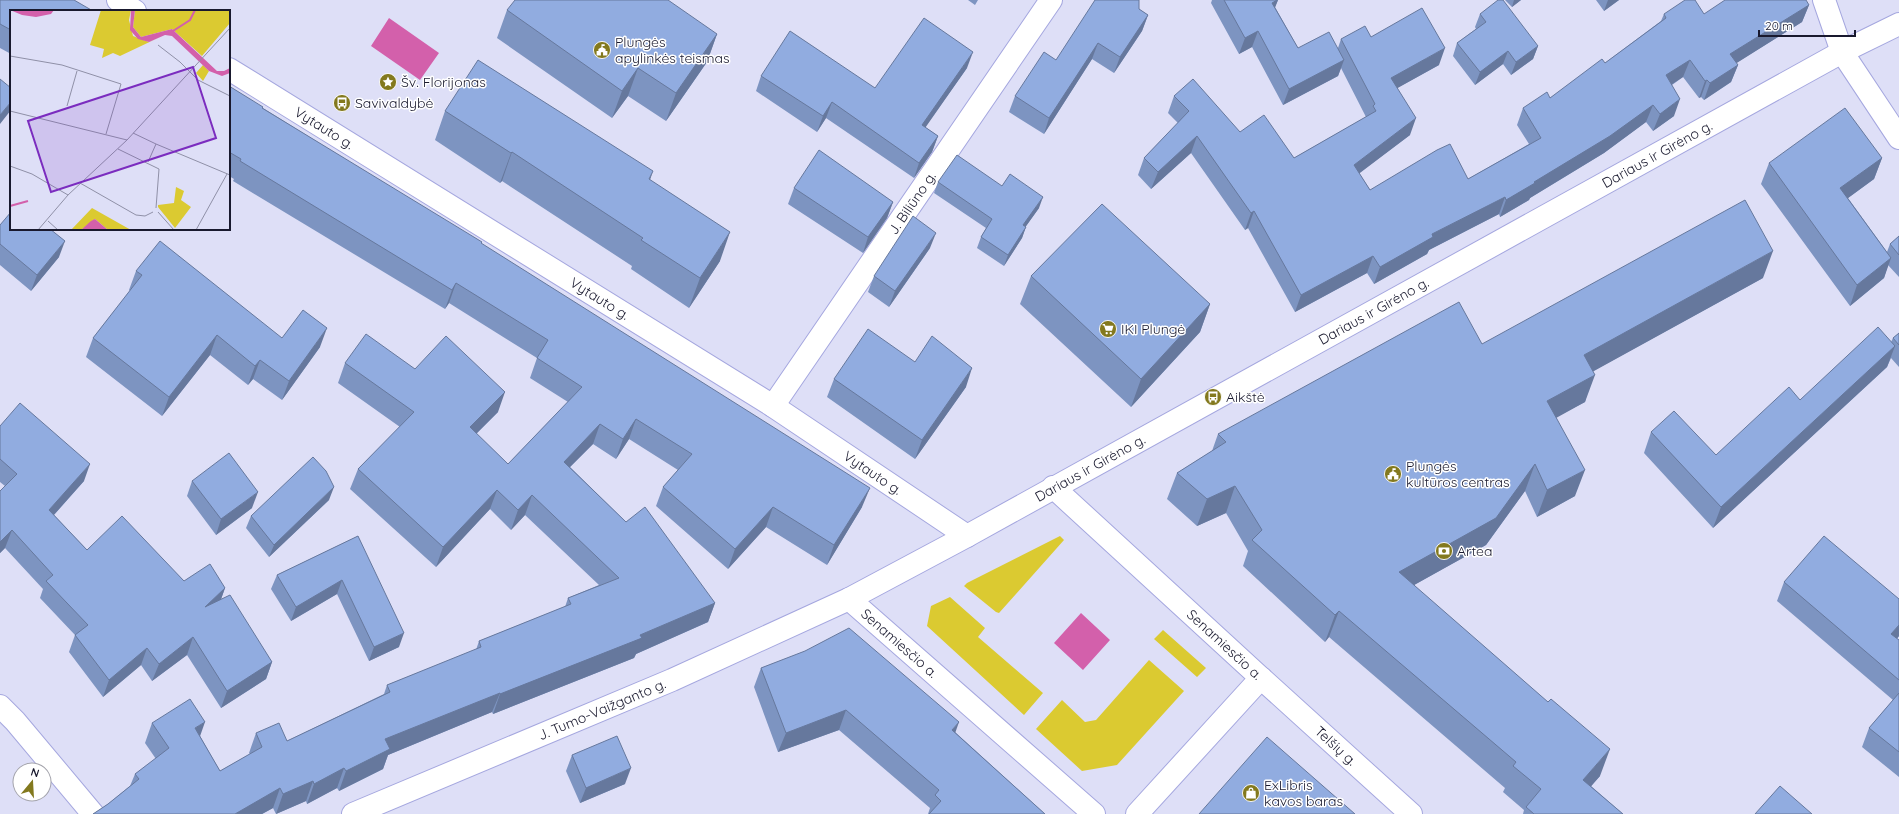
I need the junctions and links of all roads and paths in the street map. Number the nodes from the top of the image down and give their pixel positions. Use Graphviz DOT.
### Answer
graph roads {
  1 [pos="118,0"];
  2 [pos="1051,0"];
  3 [pos="1824,0"];
  4 [pos="133,10"];
  5 [pos="1899,24"];
  6 [pos="1842,52"];
  7 [pos="230,70"];
  8 [pos="1899,138"];
  9 [pos="773,406"];
  10 [pos="1053,487"];
  11 [pos="967,536"];
  12 [pos="849,599"];
  13 [pos="1261,678"];
  14 [pos="0,706"];
  15 [pos="93,814"];
  16 [pos="353,814"];
  17 [pos="1094,814"];
  18 [pos="1138,814"];
  19 [pos="1410,814"];
  1 -- 4 [label="main road"];
  2 -- 9 [label="main road, J. Biliūno g."];
  3 -- 6 [label="main road"];
  5 -- 6 [label="main road, Dariaus ir Girėno g."];
  6 -- 8 [label="main road"];
  6 -- 10 [label="main road, Dariaus ir Girėno g."];
  7 -- 9 [label="main road, Vytauto g."];
  9 -- 11 [label="main road, Vytauto g."];
  10 -- 11 [label="main road, Dariaus ir Girėno g."];
  10 -- 13 [label="main road, Senamiesčio a."];
  11 -- 12 [label="main road, Dariaus ir Girėno g."];
  12 -- 16 [label="main road, J. Tumo-Vaižganto g."];
  12 -- 17 [label="main road, Senamiesčio a."];
  13 -- 18 [label="main road, Senamiesčio a."];
  13 -- 19 [label="main road, Telšių g."];
  14 -- 15 [label="main road"];
}
